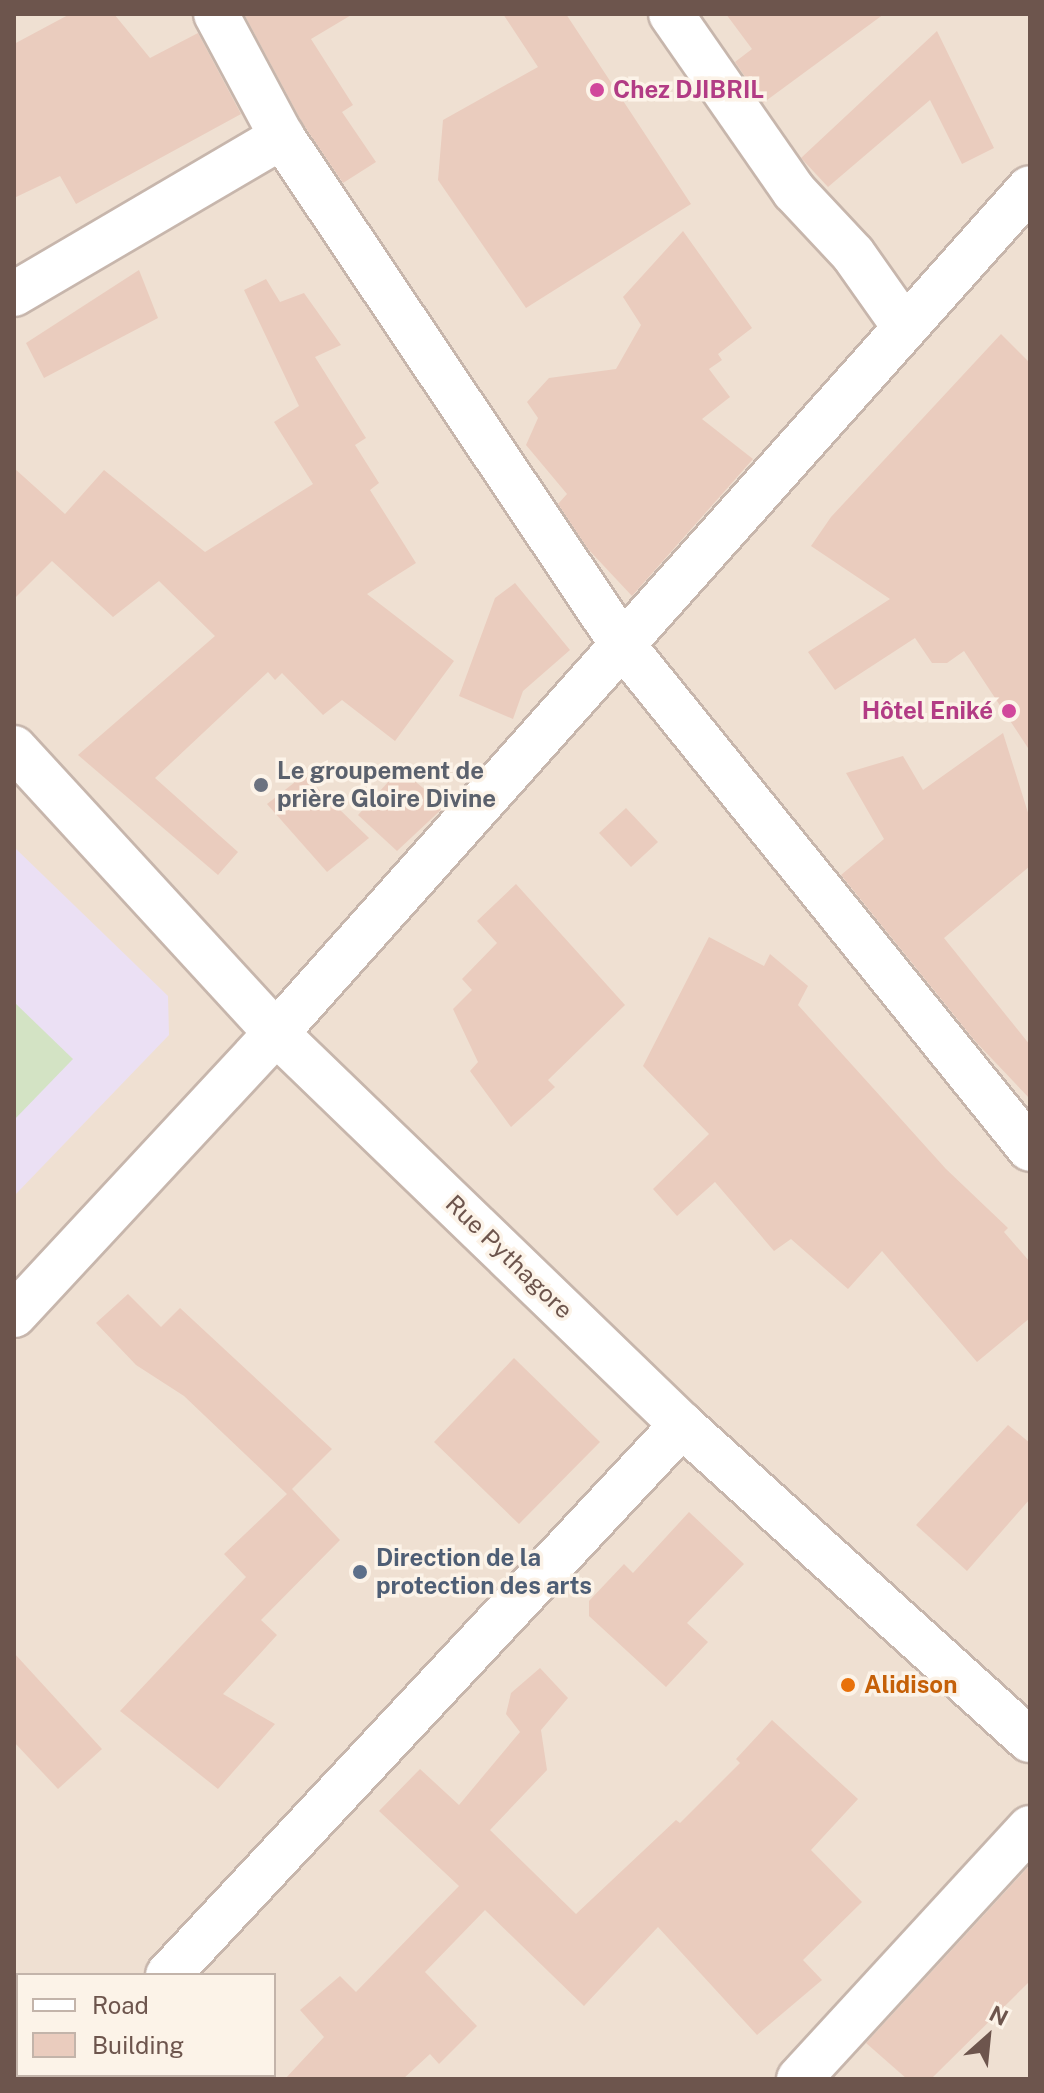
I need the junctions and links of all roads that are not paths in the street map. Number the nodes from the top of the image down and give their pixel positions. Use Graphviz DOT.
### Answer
graph roads {
  1 [pos="216,14"];
  2 [pos="671,14"];
  3 [pos="282,137"];
  4 [pos="1030,188"];
  5 [pos="14,294"];
  6 [pos="903,325"];
  7 [pos="622,644"];
  8 [pos="14,748"];
  9 [pos="276,1033"];
  10 [pos="1030,1149"];
  11 [pos="14,1315"];
  12 [pos="682,1425"];
  13 [pos="1030,1740"];
  14 [pos="1030,1828"];
  15 [pos="170,1973"];
  16 [pos="799,2079"];
  1 -- 3 [label="street"];
  2 -- 6 [label="street"];
  3 -- 5 [label="street"];
  3 -- 7 [label="street"];
  4 -- 6 [label="street"];
  6 -- 7 [label="street"];
  7 -- 9 [label="street"];
  7 -- 10 [label="street"];
  8 -- 9 [label="street, Rue Pythagore"];
  9 -- 11 [label="street"];
  9 -- 12 [label="street, Rue Pythagore"];
  12 -- 13 [label="street, Rue Pythagore"];
  12 -- 15 [label="street"];
  14 -- 16 [label="street"];
}
